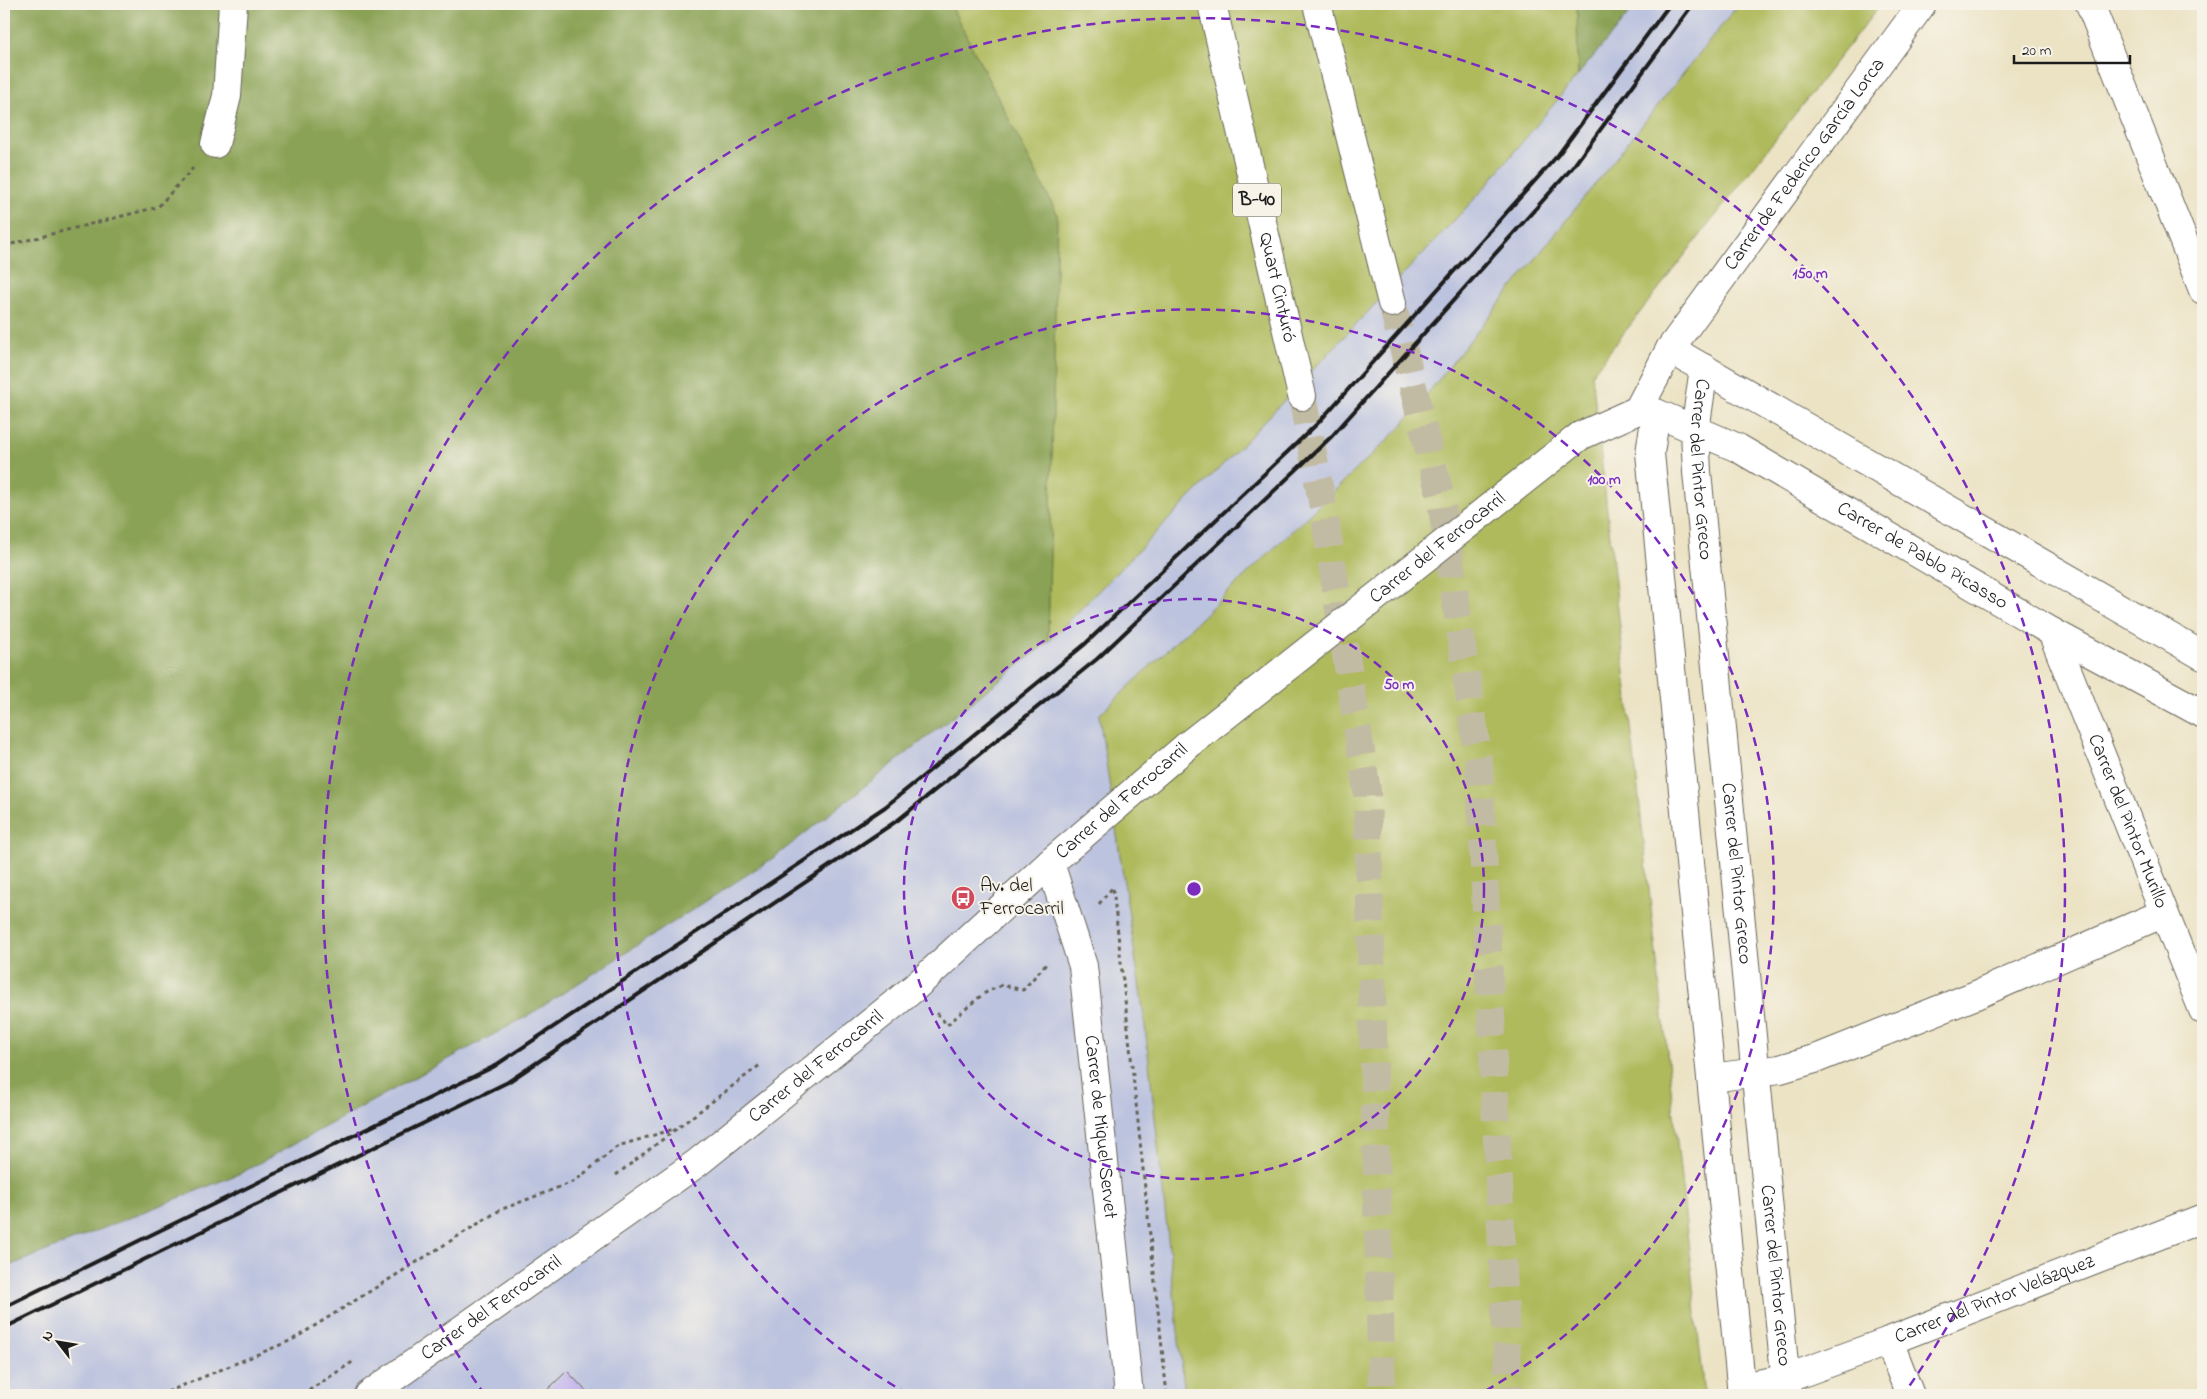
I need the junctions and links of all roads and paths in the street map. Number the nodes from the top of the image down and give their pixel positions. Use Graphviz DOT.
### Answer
graph roads {
  1 [pos="233,4"];
  2 [pos="1212,4"];
  3 [pos="1316,4"];
  4 [pos="1922,4"];
  5 [pos="2090,4"];
  6 [pos="215,144"];
  7 [pos="4,246"];
  8 [pos="2203,290"];
  9 [pos="1392,303"];
  10 [pos="1670,349"];
  11 [pos="1704,368"];
  12 [pos="1302,396"];
  13 [pos="1647,412"];
  14 [pos="1695,431"];
  15 [pos="2052,632"];
  16 [pos="2203,656"];
  17 [pos="2203,714"];
  18 [pos="1050,863"];
  19 [pos="2164,913"];
  20 [pos="1073,933"];
  21 [pos="914,988"];
  22 [pos="2203,1010"];
  23 [pos="762,1064"];
  24 [pos="1756,1072"];
  25 [pos="1711,1078"];
  26 [pos="677,1128"];
  27 [pos="609,1181"];
  28 [pos="2203,1218"];
  29 [pos="1889,1341"];
  30 [pos="360,1356"];
  31 [pos="1786,1387"];
  32 [pos="1742,1391"];
  33 [pos="160,1395"];
  34 [pos="302,1395"];
  35 [pos="369,1395"];
  36 [pos="1129,1395"];
  37 [pos="1166,1395"];
  38 [pos="1910,1395"];
  1 -- 6 [label="main road"];
  2 -- 12 [label="main road, Quart Cinturó / B-40"];
  3 -- 9 [label="main road"];
  4 -- 10 [label="main road, Carrer de Federico García Lorca"];
  5 -- 8 [label="main road"];
  6 -- 7 [label="path"];
  10 -- 11 [label="main road"];
  10 -- 13 [label="main road"];
  11 -- 14 [label="main road, Carrer del Pintor Greco"];
  11 -- 16 [label="main road"];
  13 -- 14 [label="main road, Carrer de Pablo Picasso"];
  13 -- 18 [label="main road, Carrer del Ferrocarril, bridge"];
  13 -- 25 [label="main road, Carrer del Pintor Greco"];
  14 -- 15 [label="main road, Carrer de Pablo Picasso"];
  14 -- 24 [label="main road, Carrer del Pintor Greco"];
  15 -- 17 [label="main road, Carrer de Pablo Picasso"];
  15 -- 19 [label="main road, Carrer del Pintor Murillo"];
  18 -- 20 [label="main road, Carrer de Miquel Servet"];
  18 -- 21 [label="main road, Carrer del Ferrocarril"];
  19 -- 22 [label="main road, Carrer del Pintor Murillo"];
  19 -- 24 [label="main road"];
  20 -- 21 [label="path"];
  20 -- 36 [label="main road, Carrer de Miquel Servet"];
  20 -- 37 [label="path"];
  21 -- 35 [label="main road, Carrer del Ferrocarril"];
  23 -- 26 [label="path"];
  24 -- 25 [label="main road"];
  24 -- 31 [label="main road, Carrer del Pintor Greco"];
  25 -- 32 [label="main road, Carrer del Pintor Greco"];
  26 -- 27 [label="path"];
  26 -- 33 [label="path"];
  28 -- 29 [label="main road, Carrer del Pintor Velázquez"];
  29 -- 31 [label="main road, Carrer del Pintor Velázquez"];
  29 -- 38 [label="main road"];
  30 -- 34 [label="path"];
  31 -- 32 [label="main road, Carrer del Pintor Greco"];
}
